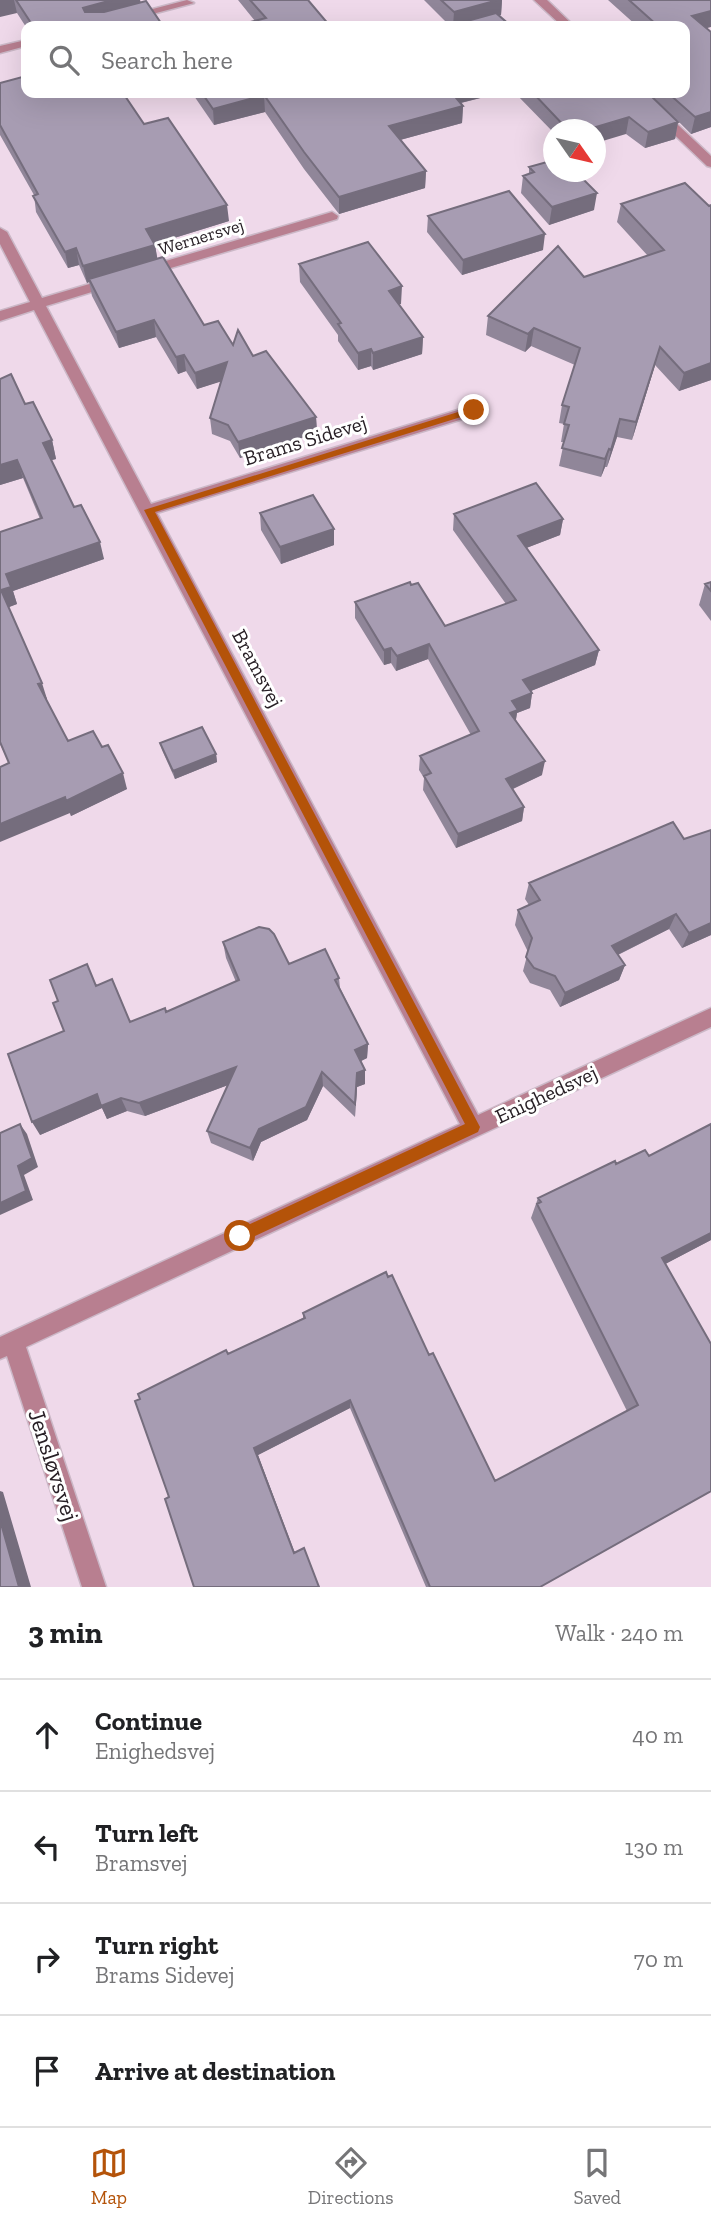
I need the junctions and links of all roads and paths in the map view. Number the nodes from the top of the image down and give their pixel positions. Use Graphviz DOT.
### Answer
graph roads {
  1 [pos="540,0"];
  2 [pos="188,3"];
  3 [pos="114,21"];
  4 [pos="563,21"];
  5 [pos="21,44"];
  6 [pos="0,50"];
  7 [pos="642,98"];
  8 [pos="711,163"];
  9 [pos="332,216"];
  10 [pos="0,232"];
  11 [pos="39,304"];
  12 [pos="0,316"];
  13 [pos="474,410"];
  14 [pos="149,510"];
  15 [pos="711,1017"];
  16 [pos="473,1127"];
  17 [pos="6,1345"];
  18 [pos="94,1587"];
  1 -- 4 [label="street"];
  2 -- 3 [label="street"];
  5 -- 6 [label="street"];
  7 -- 8 [label="street"];
  9 -- 11 [label="street, Wernersvej"];
  10 -- 11 [label="street, Bramsvej"];
  11 -- 12 [label="street, Wernersvej"];
  11 -- 14 [label="street, Bramsvej"];
  13 -- 14 [label="street, Brams Sidevej"];
  14 -- 16 [label="street, Bramsvej"];
  15 -- 16 [label="street, Enighedsvej"];
  16 -- 17 [label="street, Enighedsvej"];
  17 -- 18 [label="street, Jensløvsvej"];
}
